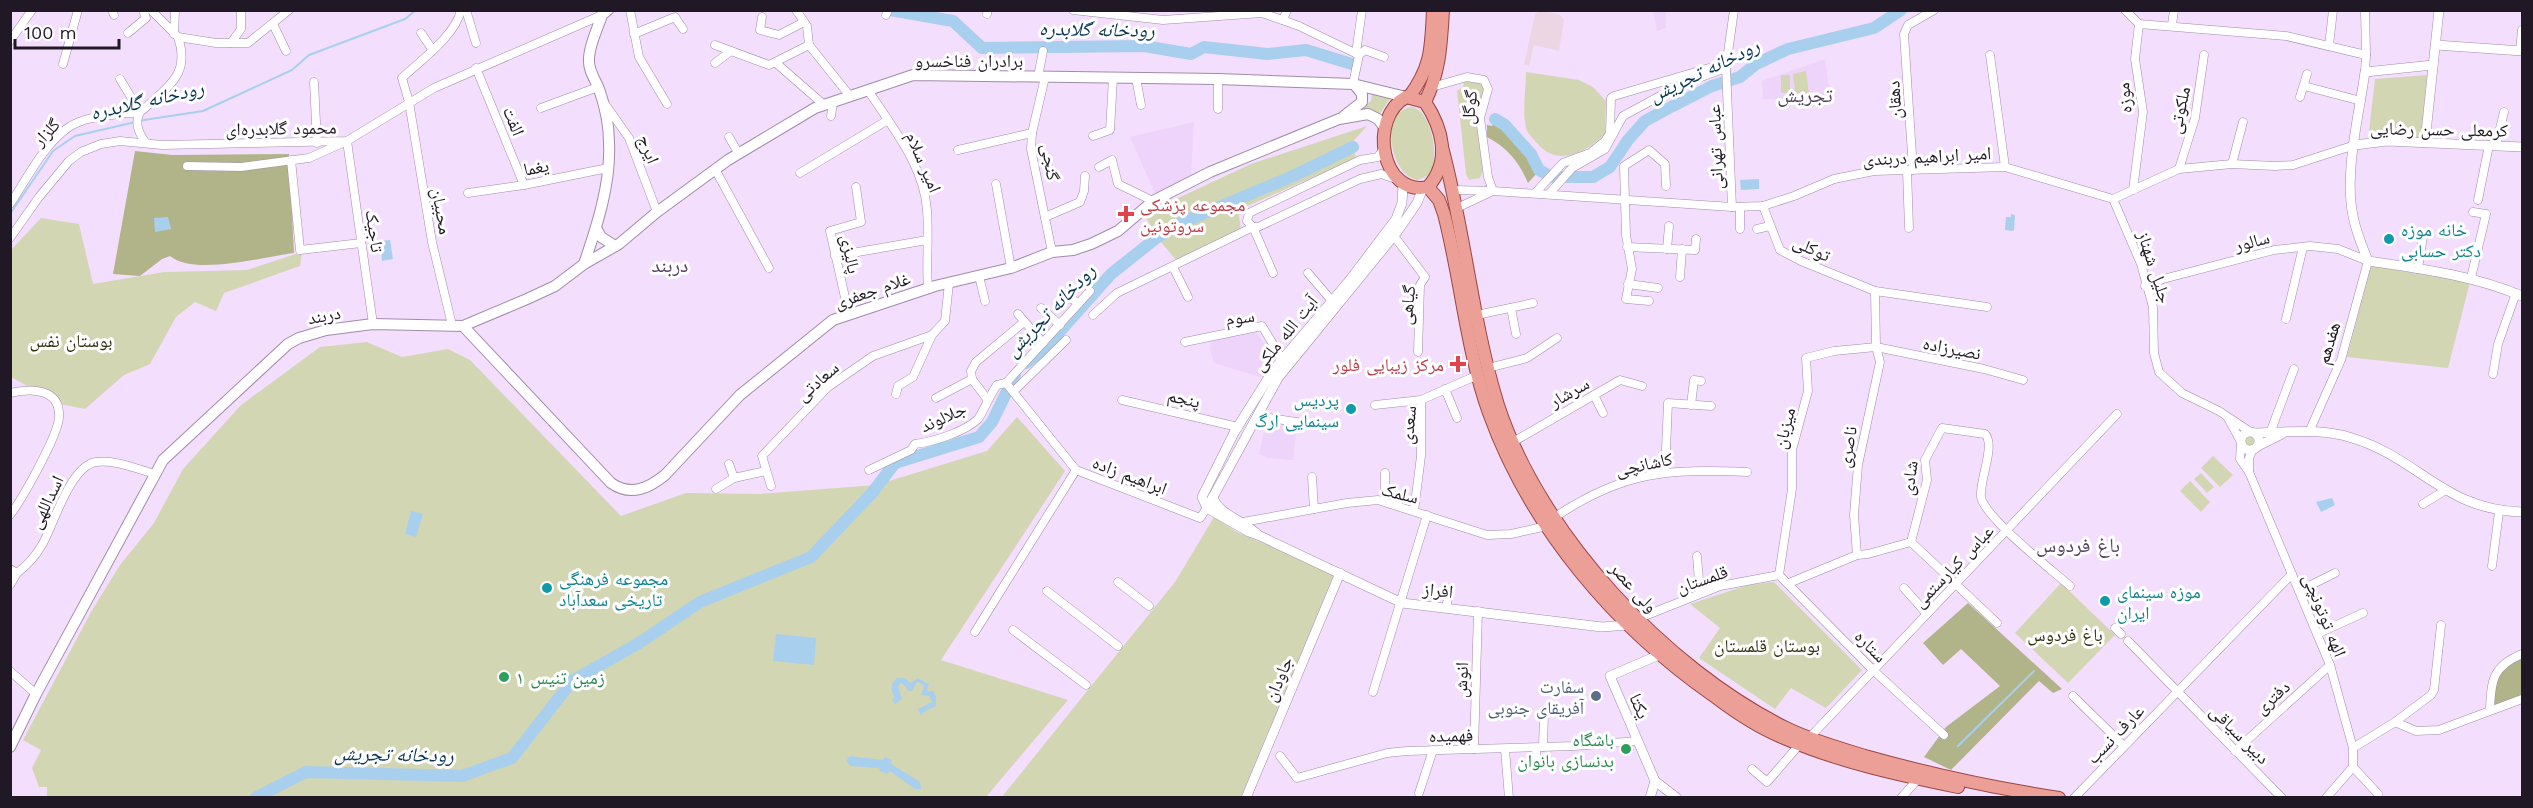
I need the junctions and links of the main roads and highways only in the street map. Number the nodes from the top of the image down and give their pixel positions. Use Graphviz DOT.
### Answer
graph roads {
  1 [pos="1433,10"];
  2 [pos="1443,10"];
  3 [pos="605,13"];
  4 [pos="1353,84"];
  5 [pos="1407,97"];
  6 [pos="1425,102"];
  7 [pos="1339,119"];
  8 [pos="1384,127"];
  9 [pos="1442,147"];
  10 [pos="1426,188"];
  11 [pos="596,228"];
  12 [pos="615,246"];
  13 [pos="584,264"];
  14 [pos="457,325"];
  15 [pos="1483,371"];
  16 [pos="1551,522"];
  17 [pos="1632,622"];
  18 [pos="14,732"];
  19 [pos="1805,741"];
  20 [pos="10,747"];
  21 [pos="2052,797"];
  22 [pos="2009,798"];
  1 -- 5 [label="main road"];
  2 -- 6 [label="main road"];
  3 -- 11 [label="main road"];
  4 -- 5 [label="main road, برادران فناخسرو"];
  4 -- 7 [label="main road"];
  4 -- 12 [label="main road, برادران فناخسرو"];
  5 -- 6 [label="main road"];
  5 -- 8 [label="main road"];
  6 -- 9 [label="main road"];
  7 -- 8 [label="main road, غلام جعفری"];
  7 -- 14 [label="main road, غلام جعفری"];
  8 -- 10 [label="main road"];
  9 -- 10 [label="main road"];
  9 -- 15 [label="main road, ولی عصر"];
  10 -- 15 [label="main road, ولی عصر"];
  11 -- 12 [label="main road"];
  11 -- 13 [label="main road"];
  12 -- 13 [label="main road, برادران فناخسرو"];
  13 -- 14 [label="main road, دربند"];
  14 -- 18 [label="main road, دربند"];
  15 -- 16 [label="main road, ولی عصر"];
  15 -- 16 [label="main road, ولی عصر"];
  16 -- 17 [label="main road, ولی عصر"];
  17 -- 19 [label="main road, ولی عصر"];
  17 -- 19 [label="main road, ولی عصر"];
  18 -- 20 [label="main road, دربند"];
  19 -- 21 [label="main road, ولی عصر"];
  19 -- 22 [label="main road, ولی عصر"];
}
